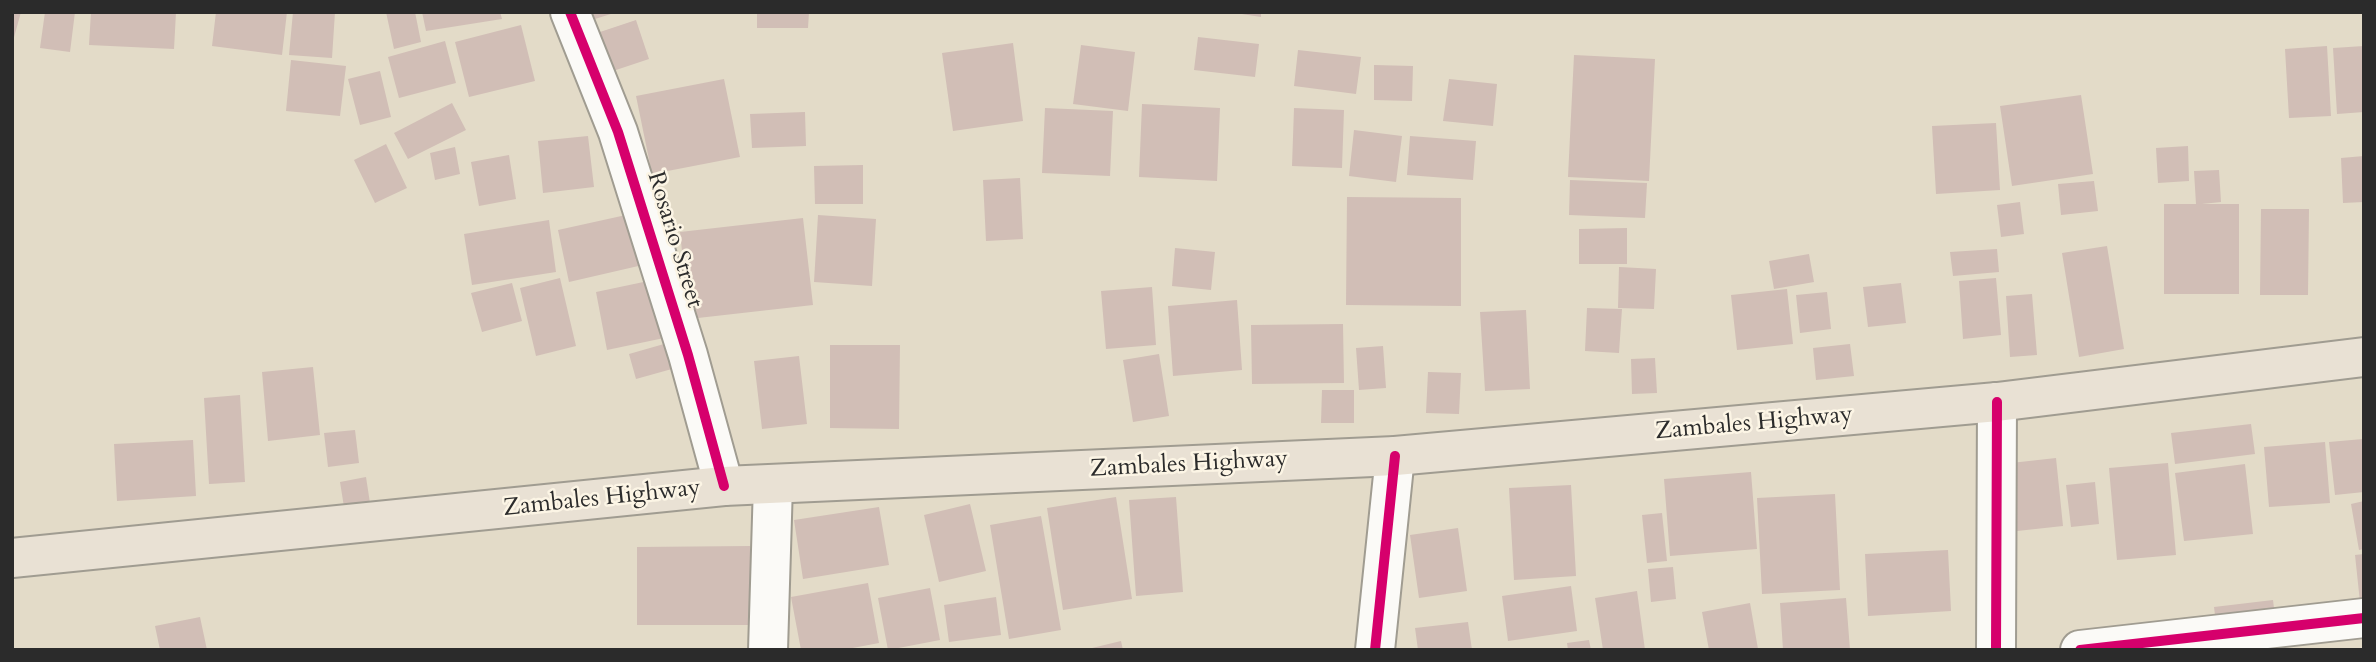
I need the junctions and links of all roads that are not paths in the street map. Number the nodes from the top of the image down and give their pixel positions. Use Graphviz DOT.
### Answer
graph roads {
  1 [pos="570,12"];
  2 [pos="2364,357"];
  3 [pos="1997,402"];
  4 [pos="1395,456"];
  5 [pos="772,484"];
  6 [pos="724,486"];
  7 [pos="12,558"];
  8 [pos="2364,618"];
  9 [pos="768,650"];
  10 [pos="1375,650"];
  11 [pos="1996,650"];
  12 [pos="2080,650"];
  1 -- 6 [label="street, Rosario Street"];
  2 -- 3 [label="main road, Zambales Highway"];
  3 -- 4 [label="main road, Zambales Highway"];
  3 -- 11 [label="street"];
  4 -- 5 [label="main road, Zambales Highway"];
  4 -- 10 [label="street"];
  5 -- 6 [label="main road, Zambales Highway"];
  5 -- 9 [label="street"];
  6 -- 7 [label="main road, Zambales Highway"];
  8 -- 12 [label="street"];
}
